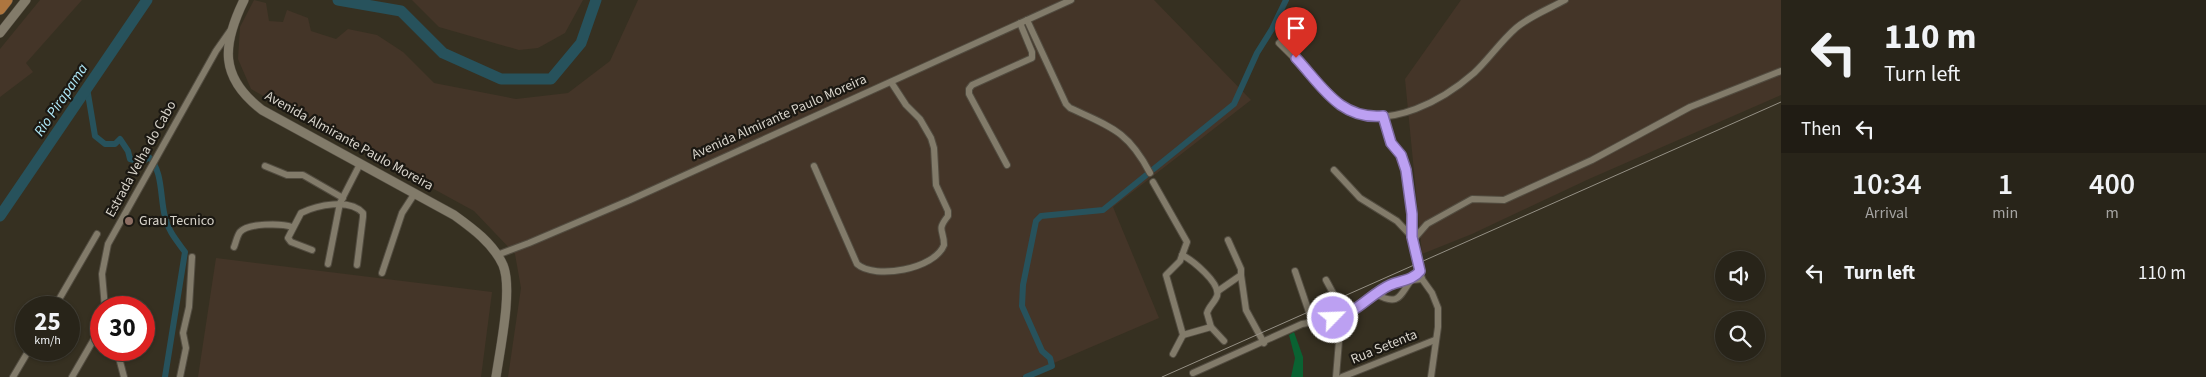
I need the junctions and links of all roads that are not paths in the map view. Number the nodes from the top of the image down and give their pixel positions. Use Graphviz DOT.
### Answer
graph roads {
  1 [pos="7,0"];
  2 [pos="26,0"];
  3 [pos="1071,0"];
  4 [pos="1565,0"];
  5 [pos="242,3"];
  6 [pos="0,9"];
  7 [pos="1027,20"];
  8 [pos="1020,23"];
  9 [pos="230,31"];
  10 [pos="0,33"];
  11 [pos="1279,43"];
  12 [pos="1781,70"];
  13 [pos="891,82"];
  14 [pos="1383,116"];
  15 [pos="360,164"];
  16 [pos="1007,165"];
  17 [pos="265,166"];
  18 [pos="814,166"];
  19 [pos="1334,170"];
  20 [pos="1150,173"];
  21 [pos="1153,182"];
  22 [pos="415,193"];
  23 [pos="341,200"];
  24 [pos="292,226"];
  25 [pos="97,234"];
  26 [pos="1412,238"];
  27 [pos="1228,240"];
  28 [pos="234,247"];
  29 [pos="312,250"];
  30 [pos="497,255"];
  31 [pos="1182,255"];
  32 [pos="192,258"];
  33 [pos="328,264"];
  34 [pos="357,265"];
  35 [pos="1295,271"];
  36 [pos="1420,271"];
  37 [pos="382,273"];
  38 [pos="1242,275"];
  39 [pos="1422,279"];
  40 [pos="1326,280"];
  41 [pos="1411,280"];
  42 [pos="1218,291"];
  43 [pos="1376,294"];
  44 [pos="61,296"];
  45 [pos="104,296"];
  46 [pos="1343,316"];
  47 [pos="1312,322"];
  48 [pos="1211,327"];
  49 [pos="1183,335"];
  50 [pos="1436,340"];
  51 [pos="1224,341"];
  52 [pos="1264,342"];
  53 [pos="90,346"];
  54 [pos="1173,354"];
  55 [pos="22,361"];
  56 [pos="119,361"];
  57 [pos="1193,373"];
  58 [pos="13,377"];
  59 [pos="72,377"];
  60 [pos="124,377"];
  61 [pos="180,377"];
  62 [pos="496,377"];
  63 [pos="1336,377"];
  64 [pos="1342,377"];
  65 [pos="1431,377"];
  1 -- 6 [label="highway"];
  2 -- 10 [label="main road"];
  3 -- 7 [label="street, Avenida Almirante Paulo Moreira"];
  4 -- 14 [label="street"];
  5 -- 9 [label="main road, Avenida Almirante Paulo Moreira"];
  7 -- 8 [label="street, Avenida Almirante Paulo Moreira"];
  7 -- 20 [label="street"];
  8 -- 13 [label="street, Avenida Almirante Paulo Moreira"];
  8 -- 16 [label="street"];
  9 -- 15 [label="main road, Avenida Almirante Paulo Moreira"];
  9 -- 45 [label="street, Estrada Velha do Cabo"];
  11 -- 14 [label="street"];
  12 -- 26 [label="street"];
  13 -- 18 [label="street"];
  13 -- 30 [label="street, Avenida Almirante Paulo Moreira"];
  14 -- 26 [label="street"];
  15 -- 22 [label="main road, Avenida Almirante Paulo Moreira"];
  15 -- 23 [label="street"];
  17 -- 23 [label="street"];
  19 -- 26 [label="street"];
  21 -- 31 [label="street"];
  22 -- 30 [label="main road, Avenida Almirante Paulo Moreira"];
  22 -- 37 [label="street"];
  23 -- 24 [label="street"];
  23 -- 33 [label="street"];
  23 -- 34 [label="street"];
  24 -- 28 [label="street"];
  24 -- 29 [label="street"];
  25 -- 44 [label="street"];
  26 -- 36 [label="street"];
  27 -- 38 [label="street"];
  30 -- 62 [label="main road, Avenida Almirante Paulo Moreira"];
  31 -- 42 [label="street"];
  31 -- 49 [label="street"];
  32 -- 61 [label="street"];
  35 -- 47 [label="street"];
  36 -- 39 [label="street"];
  36 -- 41 [label="street"];
  38 -- 42 [label="street"];
  38 -- 52 [label="street"];
  39 -- 41 [label="street"];
  39 -- 50 [label="street"];
  40 -- 46 [label="street"];
  41 -- 43 [label="street"];
  41 -- 43 [label="street"];
  42 -- 48 [label="street"];
  43 -- 46 [label="street"];
  46 -- 47 [label="street"];
  46 -- 63 [label="street"];
  47 -- 52 [label="street"];
  48 -- 49 [label="street"];
  48 -- 51 [label="street"];
  49 -- 54 [label="street"];
  50 -- 64 [label="street, Rua Setenta"];
  50 -- 65 [label="street"];
  52 -- 57 [label="street"];
  53 -- 59 [label="street"];
  55 -- 58 [label="street"];
  56 -- 60 [label="street"];
}
